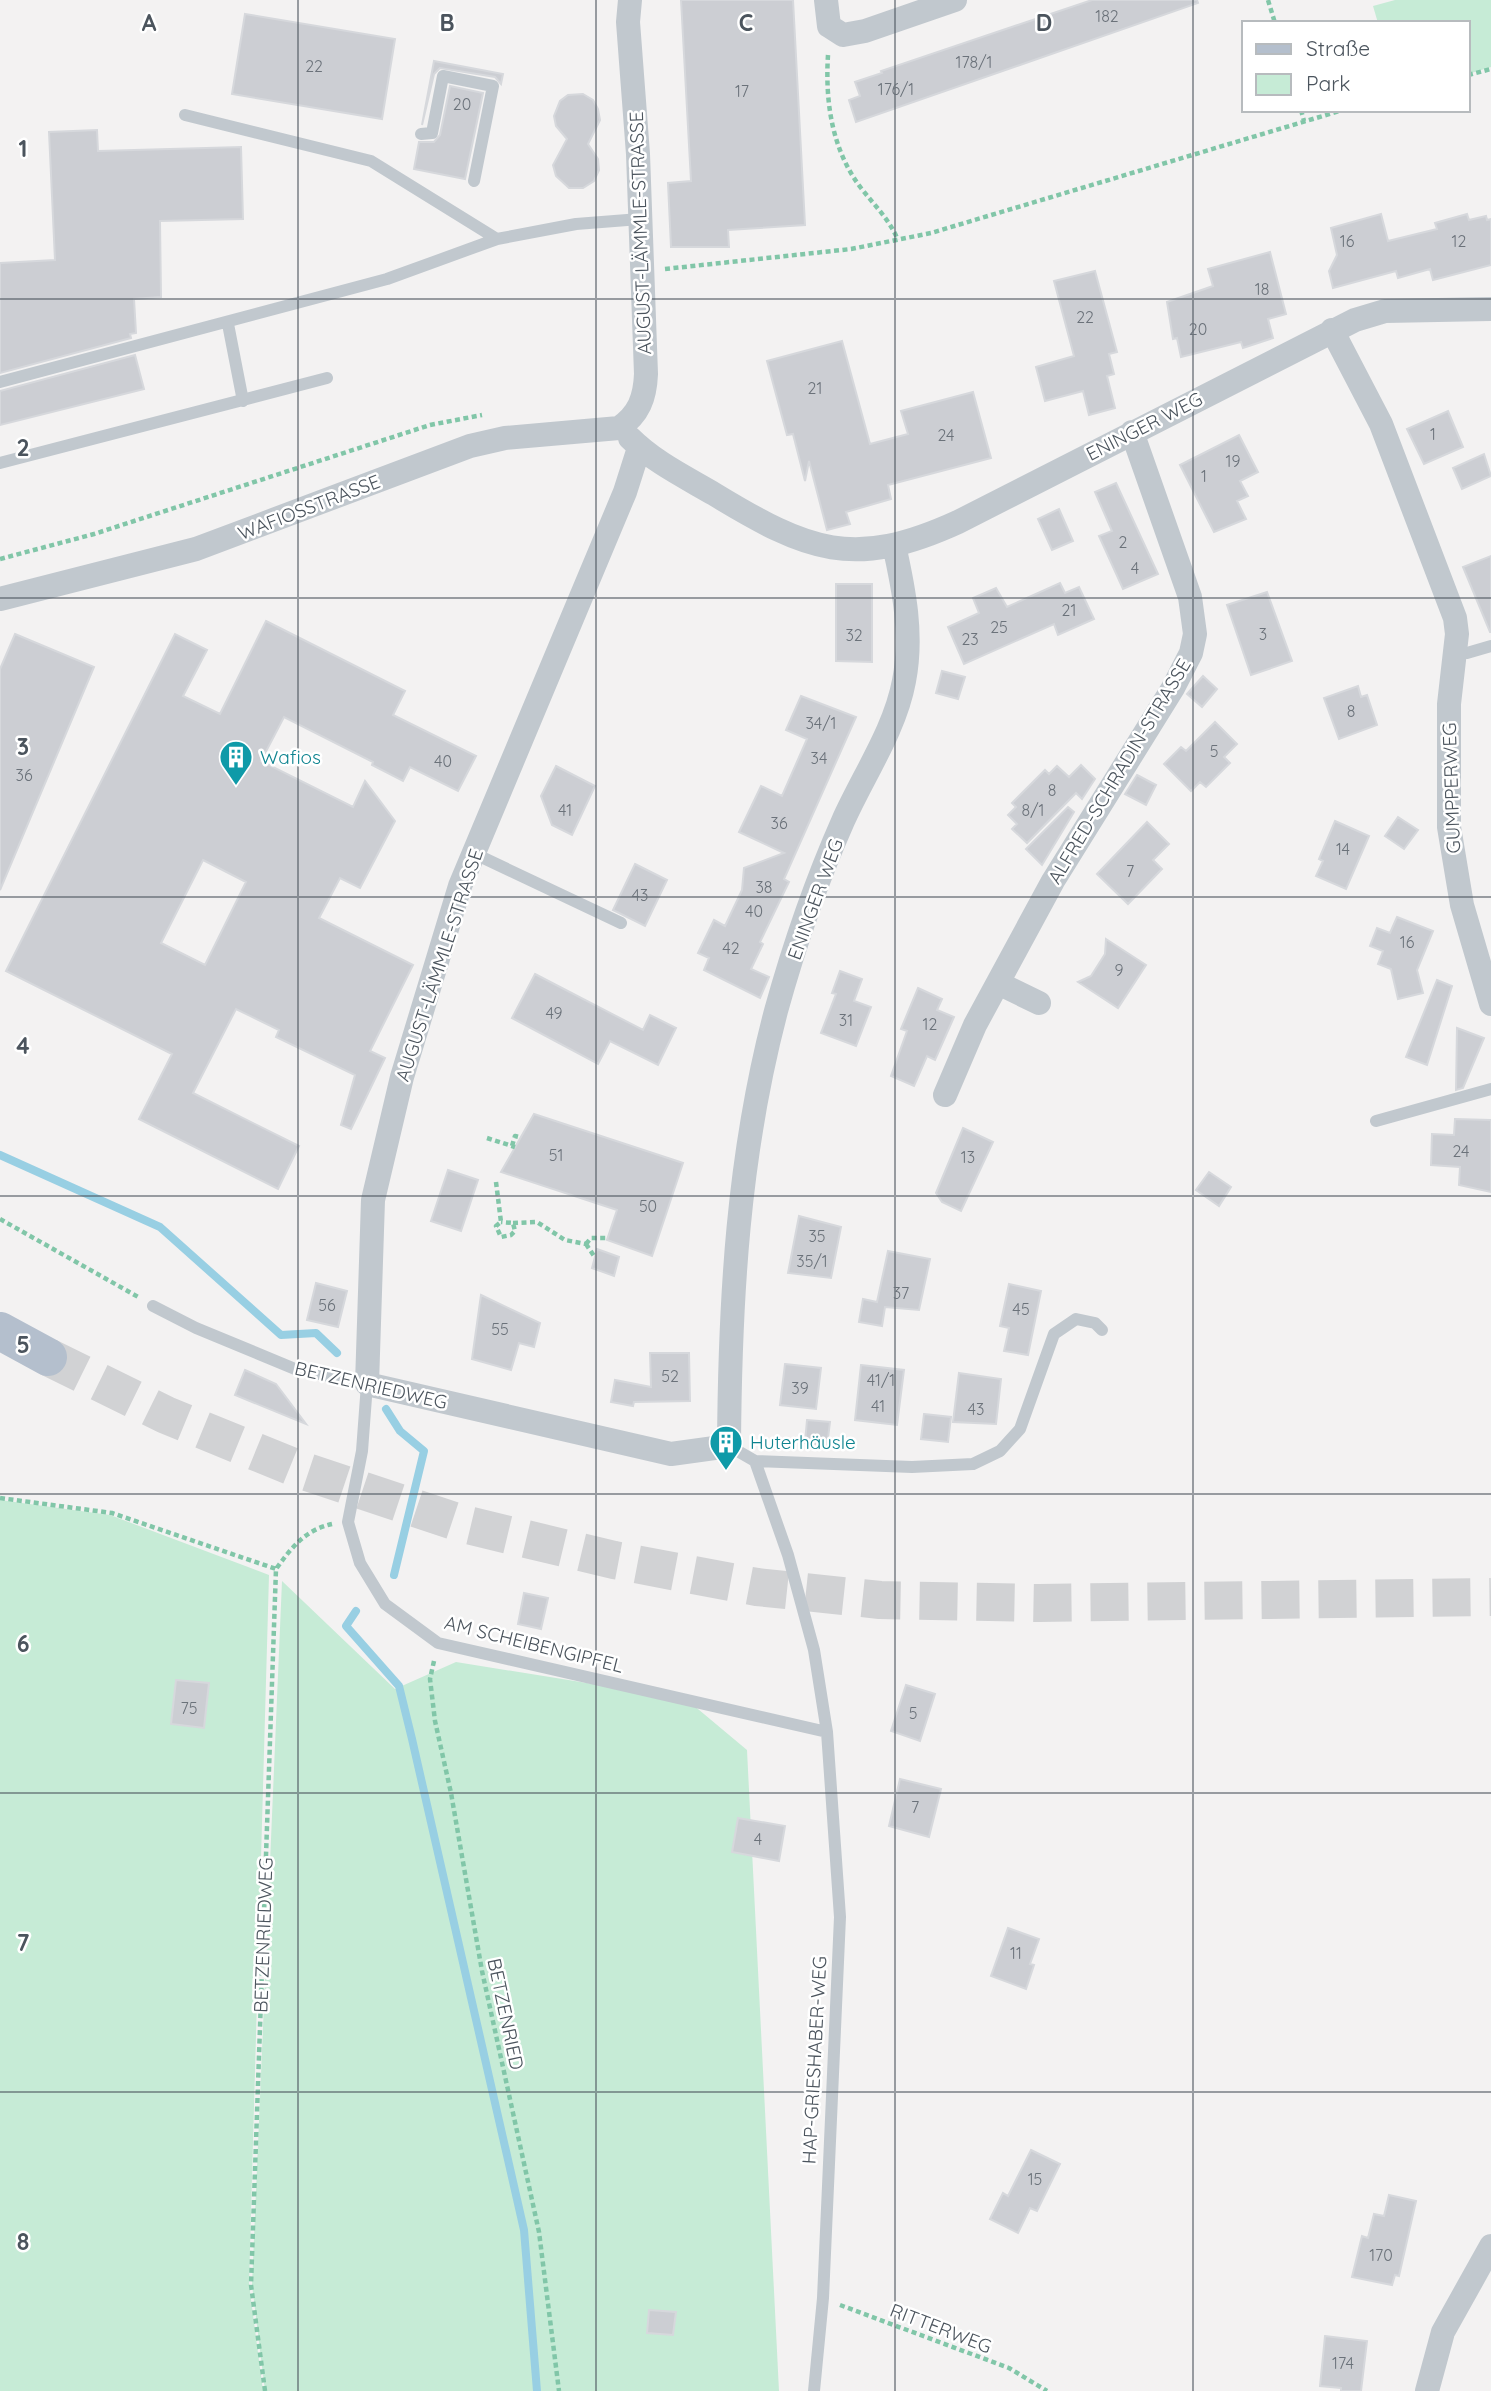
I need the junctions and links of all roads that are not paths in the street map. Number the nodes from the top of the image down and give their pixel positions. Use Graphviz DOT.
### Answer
graph roads {
  1 [pos="630,0"];
  2 [pos="826,0"];
  3 [pos="955,0"];
  4 [pos="185,115"];
  5 [pos="421,134"];
  6 [pos="474,181"];
  7 [pos="640,219"];
  8 [pos="497,239"];
  9 [pos="1491,309"];
  10 [pos="228,324"];
  11 [pos="1332,330"];
  12 [pos="327,378"];
  13 [pos="0,382"];
  14 [pos="243,401"];
  15 [pos="619,428"];
  16 [pos="1132,432"];
  17 [pos="639,448"];
  18 [pos="0,463"];
  19 [pos="894,545"];
  20 [pos="0,599"];
  21 [pos="1491,646"];
  22 [pos="1455,652"];
  23 [pos="473,853"];
  24 [pos="621,923"];
  25 [pos="998,983"];
  26 [pos="1039,1003"];
  27 [pos="1491,1004"];
  28 [pos="1491,1088"];
  29 [pos="945,1095"];
  30 [pos="1376,1121"];
  31 [pos="153,1306"];
  32 [pos="1102,1330"];
  33 [pos="0,1331"];
  34 [pos="48,1357"];
  35 [pos="367,1384"];
  36 [pos="729,1446"];
  37 [pos="755,1461"];
  38 [pos="827,1731"];
  39 [pos="1491,2246"];
  40 [pos="814,2391"];
  41 [pos="1427,2391"];
  1 -- 7 [label="street, AUGUST-LÄMMLE-STRASSE"];
  2 -- 3 [label="street"];
  4 -- 8 [label="lane"];
  5 -- 6 [label="lane"];
  7 -- 8 [label="lane"];
  7 -- 15 [label="street, AUGUST-LÄMMLE-STRASSE"];
  8 -- 10 [label="lane"];
  9 -- 11 [label="street, ENINGER WEG"];
  10 -- 13 [label="lane"];
  10 -- 14 [label="lane"];
  11 -- 16 [label="street, ENINGER WEG"];
  11 -- 22 [label="street, GUMPPERWEG"];
  12 -- 14 [label="lane"];
  14 -- 18 [label="lane"];
  15 -- 17 [label="street"];
  15 -- 20 [label="street, WAFIOSSTRASSE"];
  16 -- 19 [label="street, ENINGER WEG"];
  16 -- 25 [label="street, ALFRED-SCHRADIN-STRASSE"];
  17 -- 19 [label="street"];
  17 -- 23 [label="street, AUGUST-LÄMMLE-STRASSE"];
  19 -- 36 [label="street, ENINGER WEG"];
  21 -- 22 [label="lane"];
  22 -- 27 [label="street, GUMPPERWEG"];
  23 -- 24 [label="lane"];
  23 -- 35 [label="street, AUGUST-LÄMMLE-STRASSE"];
  25 -- 26 [label="street"];
  25 -- 29 [label="street, ALFRED-SCHRADIN-STRASSE"];
  28 -- 30 [label="lane"];
  31 -- 35 [label="lane, BETZENRIEDWEG"];
  32 -- 37 [label="lane"];
  33 -- 34 [label="main road"];
  35 -- 36 [label="street, BETZENRIEDWEG"];
  35 -- 38 [label="lane, AM SCHEIBENGIPFEL"];
  36 -- 37 [label="lane"];
  37 -- 38 [label="lane, HAP-GRIESHABER-WEG"];
  38 -- 40 [label="lane, HAP-GRIESHABER-WEG"];
  39 -- 41 [label="street"];
}
